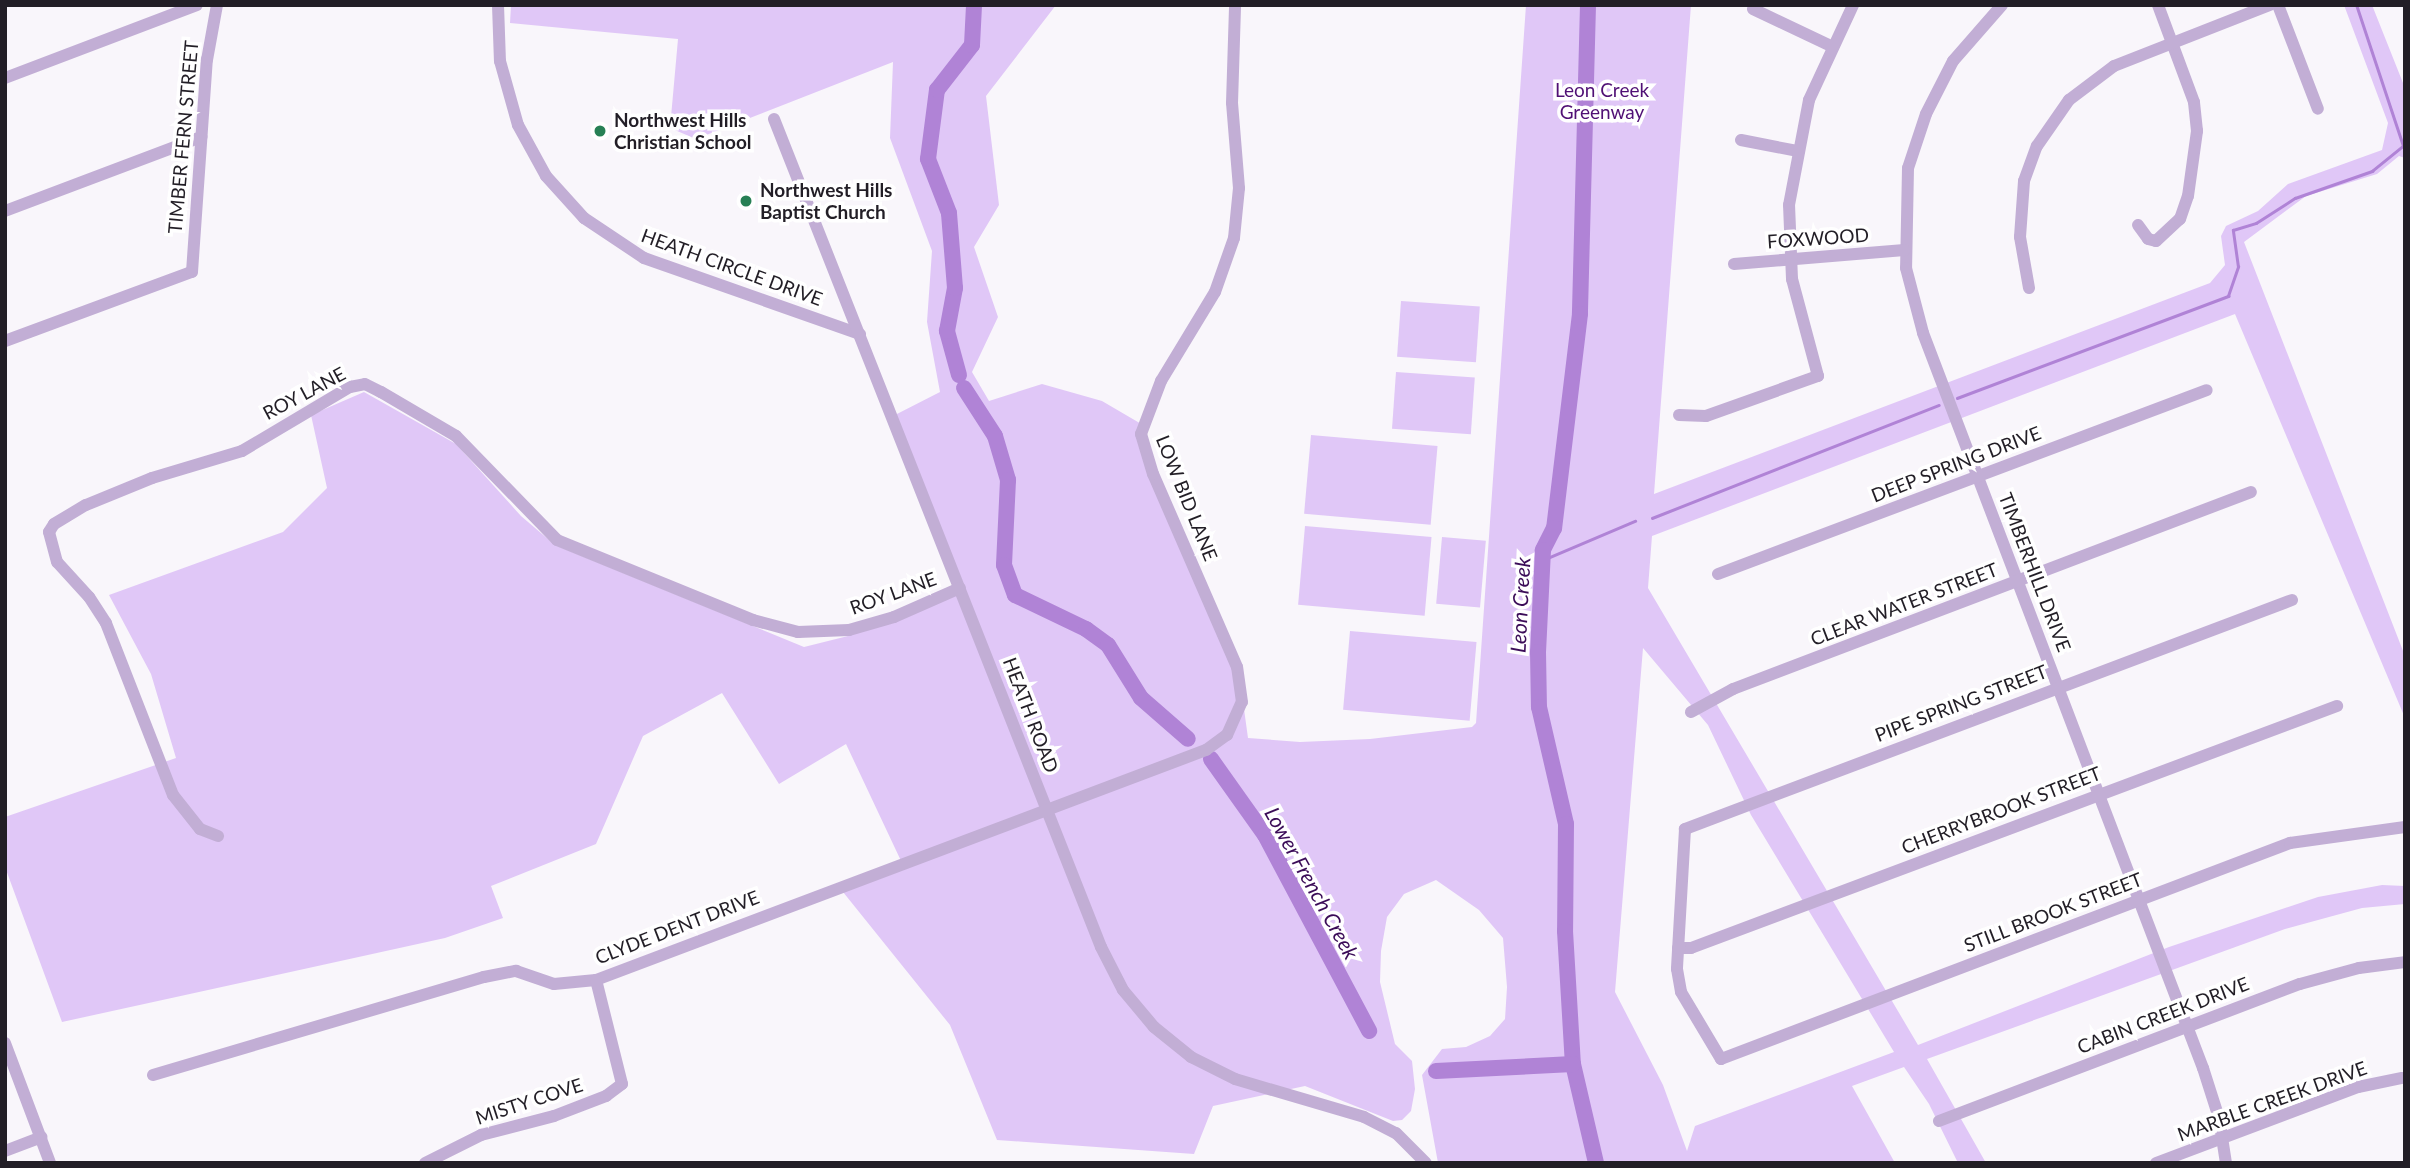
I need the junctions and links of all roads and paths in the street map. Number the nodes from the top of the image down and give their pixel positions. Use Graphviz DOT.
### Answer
graph roads {
  1 [pos="197,5"];
  2 [pos="217,5"];
  3 [pos="498,5"];
  4 [pos="1235,5"];
  5 [pos="1853,5"];
  6 [pos="2002,5"];
  7 [pos="2158,5"];
  8 [pos="2270,5"];
  9 [pos="2278,5"];
  10 [pos="1753,9"];
  11 [pos="2172,43"];
  12 [pos="1831,46"];
  13 [pos="5,78"];
  14 [pos="2318,108"];
  15 [pos="774,119"];
  16 [pos="201,137"];
  17 [pos="1741,139"];
  18 [pos="1797,151"];
  19 [pos="5,211"];
  20 [pos="2138,225"];
  21 [pos="1905,250"];
  22 [pos="1790,259"];
  23 [pos="1734,264"];
  24 [pos="2029,288"];
  25 [pos="860,334"];
  26 [pos="5,341"];
  27 [pos="2207,390"];
  28 [pos="1679,415"];
  29 [pos="1979,476"];
  30 [pos="2251,492"];
  31 [pos="1718,574"];
  32 [pos="2019,582"];
  33 [pos="960,588"];
  34 [pos="2292,600"];
  35 [pos="2058,687"];
  36 [pos="2337,705"];
  37 [pos="1691,712"];
  38 [pos="2099,793"];
  39 [pos="1048,810"];
  40 [pos="2405,827"];
  41 [pos="218,836"];
  42 [pos="2139,900"];
  43 [pos="1678,948"];
  44 [pos="2405,962"];
  45 [pos="596,979"];
  46 [pos="2186,1028"];
  47 [pos="5,1043"];
  48 [pos="153,1075"];
  49 [pos="2402,1078"];
  50 [pos="1939,1121"];
  51 [pos="41,1138"];
  52 [pos="2222,1138"];
  53 [pos="5,1151"];
  54 [pos="50,1163"];
  55 [pos="425,1163"];
  56 [pos="1426,1163"];
  57 [pos="2156,1163"];
  58 [pos="2226,1163"];
  1 -- 13 [label="street"];
  2 -- 16 [label="street, TIMBER FERN STREET"];
  3 -- 25 [label="street, HEATH CIRCLE DRIVE"];
  4 -- 39 [label="street, LOW BID LANE"];
  5 -- 12 [label="street"];
  6 -- 21 [label="street, TIMBERHILL DRIVE"];
  7 -- 11 [label="street"];
  8 -- 11 [label="street"];
  9 -- 14 [label="street"];
  10 -- 12 [label="street"];
  11 -- 20 [label="street"];
  11 -- 24 [label="street"];
  12 -- 18 [label="street"];
  15 -- 25 [label="street, HEATH ROAD"];
  16 -- 19 [label="street"];
  16 -- 26 [label="street, TIMBER FERN STREET"];
  17 -- 18 [label="street"];
  18 -- 22 [label="street"];
  21 -- 22 [label="street, FOXWOOD"];
  21 -- 29 [label="street, TIMBERHILL DRIVE"];
  22 -- 23 [label="street, FOXWOOD"];
  22 -- 28 [label="street"];
  25 -- 33 [label="street, HEATH ROAD"];
  27 -- 29 [label="street, DEEP SPRING DRIVE"];
  29 -- 31 [label="street, DEEP SPRING DRIVE"];
  29 -- 32 [label="street, TIMBERHILL DRIVE"];
  30 -- 32 [label="street, CLEAR WATER STREET"];
  32 -- 35 [label="street, TIMBERHILL DRIVE"];
  32 -- 37 [label="street, CLEAR WATER STREET"];
  33 -- 39 [label="street, HEATH ROAD"];
  33 -- 41 [label="street, ROY LANE"];
  34 -- 35 [label="street, PIPE SPRING STREET"];
  35 -- 38 [label="street, TIMBERHILL DRIVE"];
  35 -- 43 [label="street, PIPE SPRING STREET"];
  36 -- 38 [label="street, CHERRYBROOK STREET"];
  38 -- 42 [label="street, TIMBERHILL DRIVE"];
  38 -- 43 [label="street, CHERRYBROOK STREET"];
  39 -- 45 [label="street, CLYDE DENT DRIVE"];
  39 -- 56 [label="street, HEATH ROAD"];
  40 -- 42 [label="street, STILL BROOK STREET"];
  42 -- 43 [label="street, STILL BROOK STREET"];
  42 -- 46 [label="street, TIMBERHILL DRIVE"];
  44 -- 46 [label="street, CABIN CREEK DRIVE"];
  45 -- 48 [label="street, CLYDE DENT DRIVE"];
  45 -- 55 [label="street, MISTY COVE"];
  46 -- 50 [label="street, CABIN CREEK DRIVE"];
  46 -- 52 [label="street, TIMBERHILL DRIVE"];
  47 -- 51 [label="street"];
  49 -- 52 [label="street, MARBLE CREEK DRIVE"];
  51 -- 53 [label="street"];
  51 -- 54 [label="street"];
  52 -- 57 [label="street, MARBLE CREEK DRIVE"];
  52 -- 58 [label="street, TIMBERHILL DRIVE"];
}
